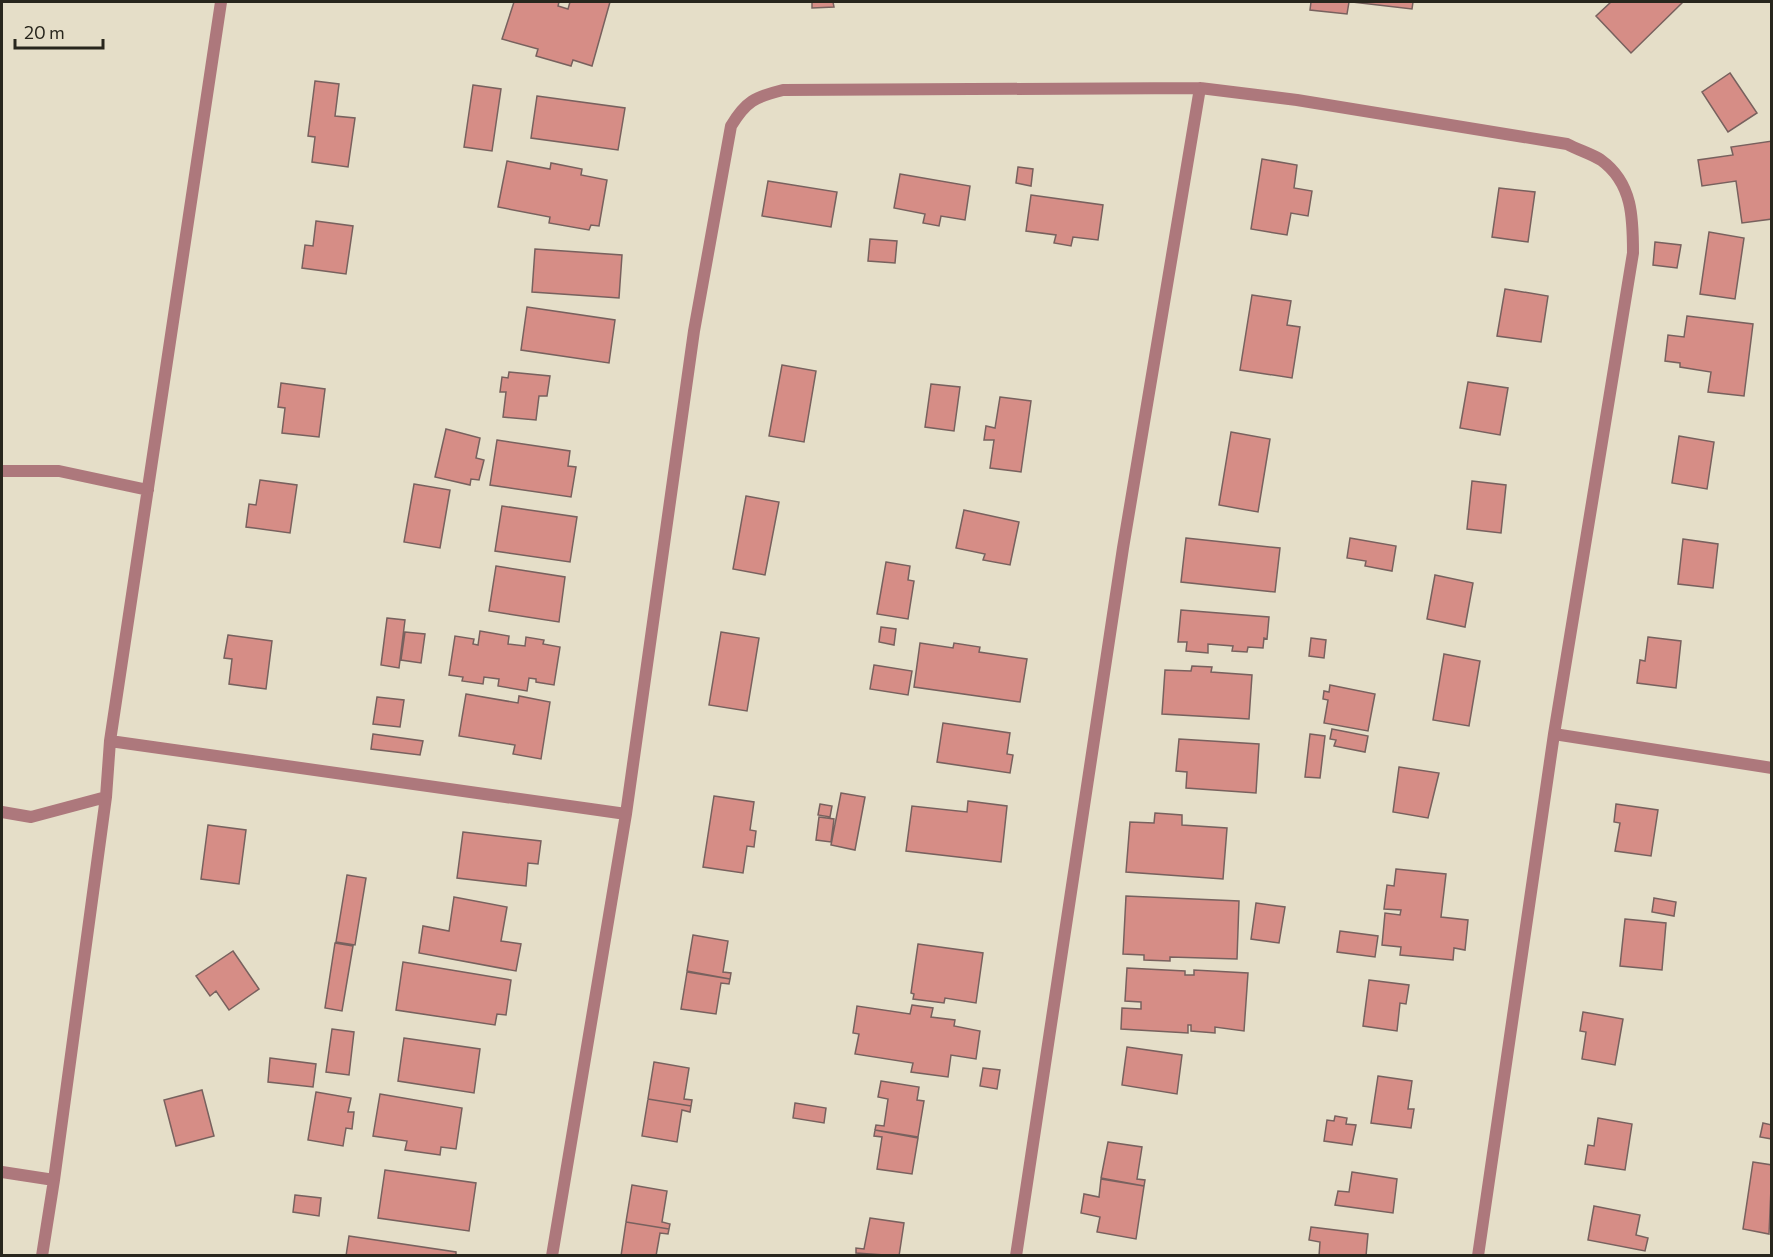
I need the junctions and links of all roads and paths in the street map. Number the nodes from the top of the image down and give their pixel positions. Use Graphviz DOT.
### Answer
graph roads {
  1 [pos="221,2"];
  2 [pos="1200,88"];
  3 [pos="2,471"];
  4 [pos="148,489"];
  5 [pos="1554,734"];
  6 [pos="110,741"];
  7 [pos="1772,768"];
  8 [pos="106,797"];
  9 [pos="2,812"];
  10 [pos="626,814"];
  11 [pos="2,1172"];
  12 [pos="54,1180"];
  13 [pos="42,1256"];
  14 [pos="552,1256"];
  15 [pos="1016,1256"];
  16 [pos="1478,1256"];
  1 -- 4 [label="street"];
  2 -- 5 [label="street"];
  2 -- 10 [label="street"];
  2 -- 15 [label="street"];
  3 -- 4 [label="street"];
  4 -- 6 [label="street"];
  5 -- 7 [label="street"];
  5 -- 16 [label="street"];
  6 -- 8 [label="street"];
  6 -- 10 [label="street"];
  8 -- 9 [label="street"];
  8 -- 12 [label="street"];
  10 -- 14 [label="street"];
  11 -- 12 [label="street"];
  12 -- 13 [label="street"];
}
